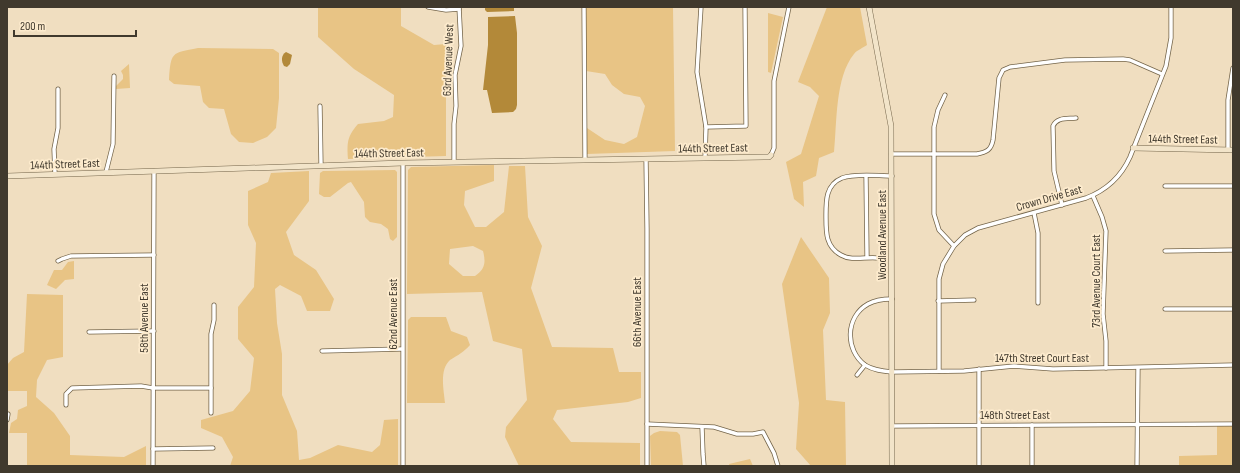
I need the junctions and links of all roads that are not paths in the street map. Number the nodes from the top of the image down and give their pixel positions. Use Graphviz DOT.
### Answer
graph roads {
  1 [pos="428,7"];
  2 [pos="584,7"];
  3 [pos="701,7"];
  4 [pos="745,7"];
  5 [pos="789,7"];
  6 [pos="869,7"];
  7 [pos="1171,7"];
  8 [pos="459,8"];
  9 [pos="1233,68"];
  10 [pos="1162,74"];
  11 [pos="114,76"];
  12 [pos="58,89"];
  13 [pos="945,95"];
  14 [pos="320,106"];
  15 [pos="1076,118"];
  16 [pos="706,127"];
  17 [pos="1133,148"];
  18 [pos="1231,150"];
  19 [pos="891,154"];
  20 [pos="934,154"];
  21 [pos="771,155"];
  22 [pos="705,158"];
  23 [pos="646,159"];
  24 [pos="585,160"];
  25 [pos="403,162"];
  26 [pos="454,162"];
  27 [pos="321,165"];
  28 [pos="154,171"];
  29 [pos="106,172"];
  30 [pos="55,174"];
  31 [pos="7,176"];
  32 [pos="866,176"];
  33 [pos="892,176"];
  34 [pos="1165,186"];
  35 [pos="1233,186"];
  36 [pos="1093,196"];
  37 [pos="1062,205"];
  38 [pos="1034,213"];
  39 [pos="954,246"];
  40 [pos="1233,250"];
  41 [pos="1165,251"];
  42 [pos="154,255"];
  43 [pos="867,258"];
  44 [pos="877,258"];
  45 [pos="58,261"];
  46 [pos="892,298"];
  47 [pos="974,300"];
  48 [pos="938,301"];
  49 [pos="1038,304"];
  50 [pos="214,305"];
  51 [pos="1165,309"];
  52 [pos="1233,309"];
  53 [pos="154,331"];
  54 [pos="89,332"];
  55 [pos="402,349"];
  56 [pos="322,351"];
  57 [pos="865,365"];
  58 [pos="1233,365"];
  59 [pos="1106,368"];
  60 [pos="1138,368"];
  61 [pos="979,369"];
  62 [pos="939,371"];
  63 [pos="892,372"];
  64 [pos="857,375"];
  65 [pos="153,388"];
  66 [pos="211,388"];
  67 [pos="66,405"];
  68 [pos="211,413"];
  69 [pos="8,414"];
  70 [pos="7,420"];
  71 [pos="647,424"];
  72 [pos="1233,424"];
  73 [pos="979,425"];
  74 [pos="1032,425"];
  75 [pos="1137,425"];
  76 [pos="892,426"];
  77 [pos="702,427"];
  78 [pos="213,448"];
  79 [pos="153,449"];
  80 [pos="153,466"];
  81 [pos="403,466"];
  82 [pos="647,466"];
  83 [pos="704,466"];
  84 [pos="778,466"];
  85 [pos="892,466"];
  86 [pos="979,466"];
  87 [pos="1032,466"];
  88 [pos="1138,466"];
  1 -- 8 [label="street"];
  2 -- 24 [label="street"];
  3 -- 16 [label="street"];
  4 -- 16 [label="street"];
  5 -- 21 [label="street"];
  6 -- 19 [label="street, Woodland Avenue East"];
  7 -- 10 [label="street, Crown Drive East"];
  8 -- 26 [label="street, 63rd Avenue West"];
  9 -- 18 [label="street"];
  10 -- 17 [label="street, Crown Drive East"];
  10 -- 20 [label="street"];
  11 -- 29 [label="street"];
  12 -- 30 [label="street"];
  13 -- 20 [label="street"];
  14 -- 27 [label="street"];
  15 -- 37 [label="street"];
  16 -- 22 [label="street"];
  17 -- 18 [label="street, 144th Street East"];
  17 -- 36 [label="street, Crown Drive East"];
  19 -- 20 [label="street"];
  19 -- 33 [label="street, Woodland Avenue East"];
  20 -- 39 [label="street"];
  21 -- 22 [label="street, 144th Street East"];
  22 -- 23 [label="street, 144th Street East"];
  23 -- 24 [label="street, 144th Street East"];
  23 -- 71 [label="street, 66th Avenue East"];
  24 -- 26 [label="street, 144th Street East"];
  25 -- 26 [label="street, 144th Street East"];
  25 -- 27 [label="street, 144th Street East"];
  25 -- 55 [label="street, 62nd Avenue East"];
  27 -- 28 [label="street, 144th Street East"];
  28 -- 29 [label="street, 144th Street East"];
  28 -- 42 [label="street, 58th Avenue East"];
  29 -- 30 [label="street, 144th Street East"];
  30 -- 31 [label="street, 144th Street East"];
  32 -- 33 [label="street"];
  32 -- 43 [label="street"];
  32 -- 43 [label="street"];
  33 -- 46 [label="street, Woodland Avenue East"];
  34 -- 35 [label="street"];
  36 -- 37 [label="street, Crown Drive East"];
  36 -- 59 [label="street, 73rd Avenue Court East"];
  37 -- 38 [label="street, Crown Drive East"];
  38 -- 39 [label="street, Crown Drive East"];
  38 -- 49 [label="street"];
  39 -- 48 [label="street, Crown Drive East"];
  40 -- 41 [label="street"];
  42 -- 45 [label="street"];
  42 -- 53 [label="street, 58th Avenue East"];
  43 -- 44 [label="street"];
  46 -- 57 [label="street"];
  46 -- 63 [label="street, Woodland Avenue East"];
  47 -- 48 [label="street"];
  48 -- 62 [label="street, Crown Drive East"];
  50 -- 66 [label="street"];
  51 -- 52 [label="street"];
  53 -- 54 [label="street"];
  53 -- 65 [label="street, 58th Avenue East"];
  55 -- 56 [label="street"];
  55 -- 81 [label="street, 62nd Avenue East"];
  57 -- 63 [label="street, 147th Street Court East"];
  57 -- 64 [label="street"];
  58 -- 60 [label="street, 147th Street Court East"];
  59 -- 60 [label="street, 147th Street Court East"];
  59 -- 61 [label="street, 147th Street Court East"];
  60 -- 75 [label="street"];
  61 -- 62 [label="street, 147th Street Court East"];
  61 -- 73 [label="street"];
  62 -- 63 [label="street, 147th Street Court East"];
  63 -- 76 [label="street, Woodland Avenue East"];
  65 -- 66 [label="street"];
  65 -- 67 [label="street"];
  65 -- 79 [label="street, 58th Avenue East"];
  66 -- 68 [label="street"];
  69 -- 70 [label="street"];
  71 -- 77 [label="street"];
  71 -- 82 [label="street, 66th Avenue East"];
  72 -- 75 [label="street, 148th Street East"];
  73 -- 74 [label="street, 148th Street East"];
  73 -- 76 [label="street, 148th Street East"];
  73 -- 86 [label="street"];
  74 -- 75 [label="street, 148th Street East"];
  74 -- 87 [label="street"];
  75 -- 88 [label="street"];
  76 -- 85 [label="street, Woodland Avenue East"];
  77 -- 83 [label="street"];
  77 -- 84 [label="street"];
  78 -- 79 [label="street"];
  79 -- 80 [label="street, 58th Avenue East"];
}
